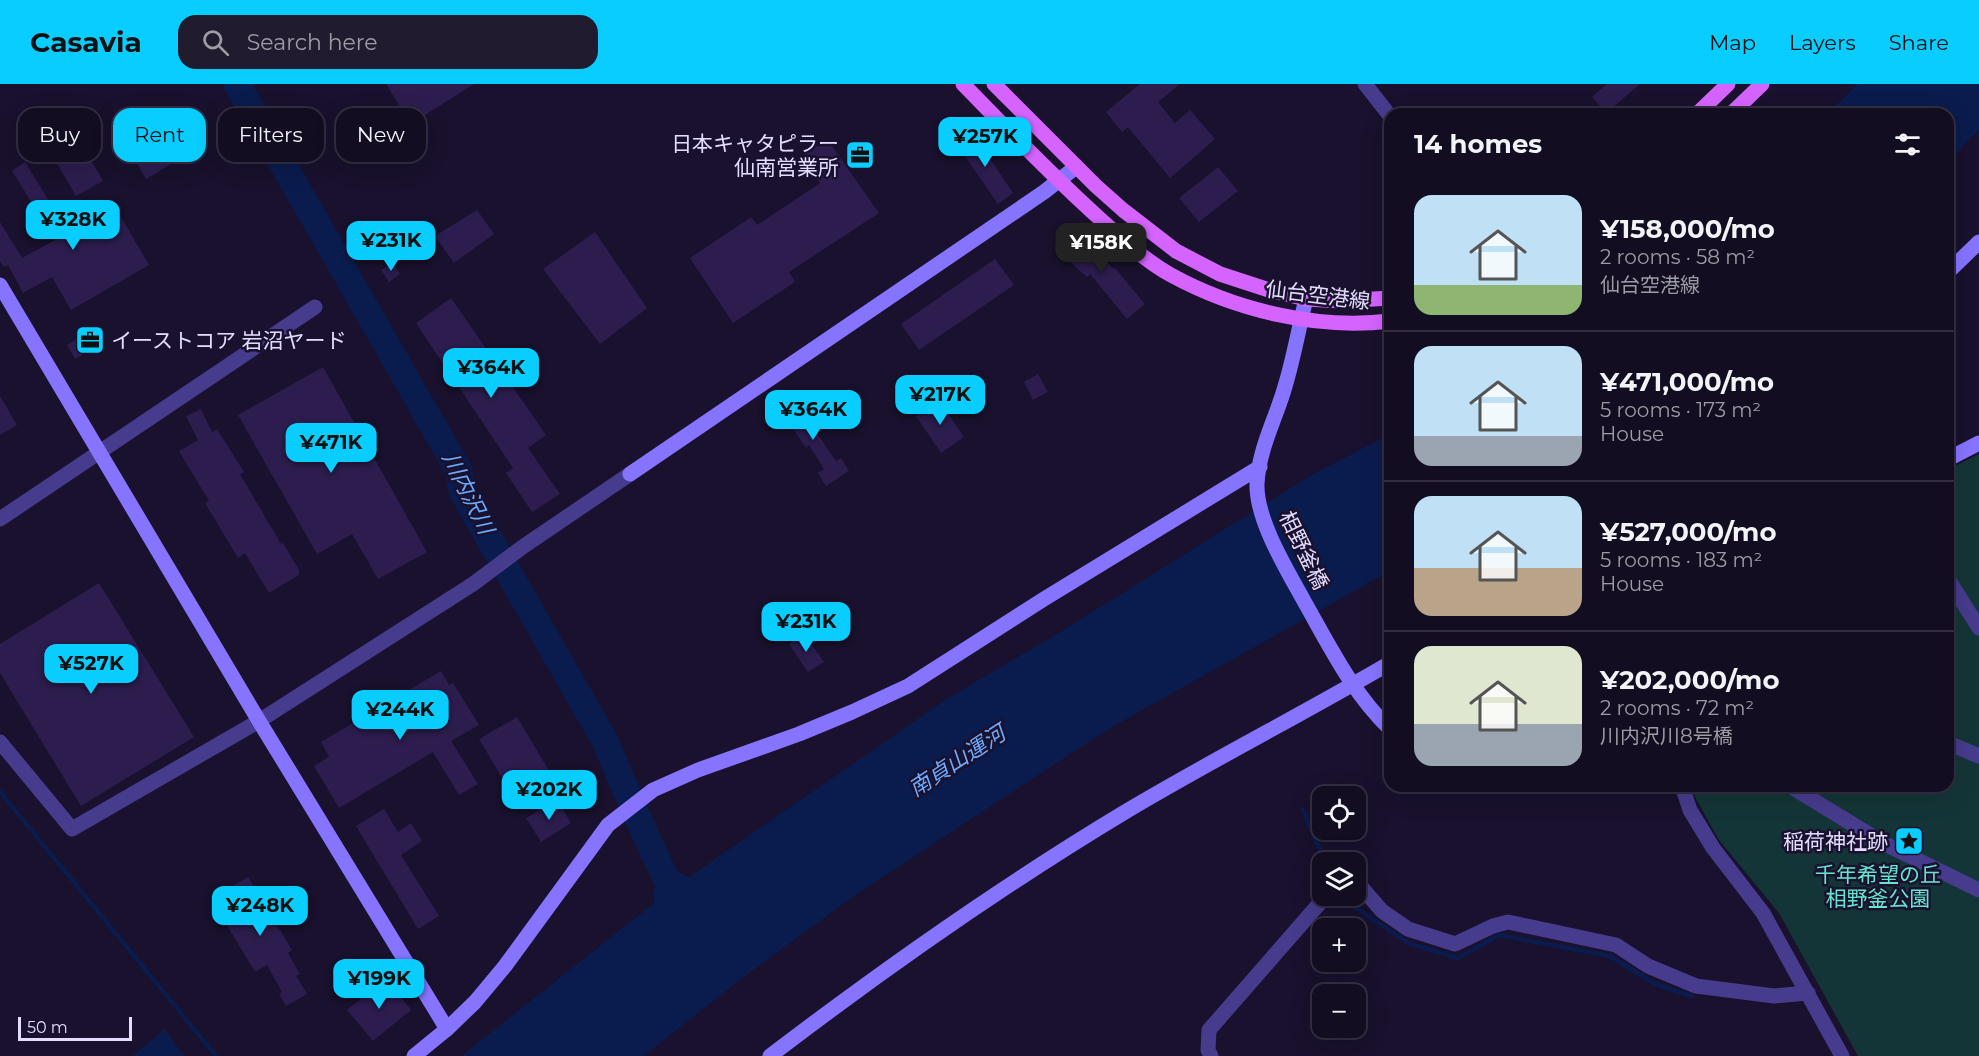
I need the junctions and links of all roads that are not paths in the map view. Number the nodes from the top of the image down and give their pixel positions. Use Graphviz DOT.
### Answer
graph roads {
  1 [pos="963,84"];
  2 [pos="994,84"];
  3 [pos="1365,84"];
  4 [pos="1728,84"];
  5 [pos="1762,84"];
  6 [pos="1384,108"];
  7 [pos="1703,108"];
  8 [pos="1737,108"];
  9 [pos="1076,167"];
  10 [pos="1058,181"];
  11 [pos="1979,242"];
  12 [pos="1954,266"];
  13 [pos="0,285"];
  14 [pos="1384,298"];
  15 [pos="1306,299"];
  16 [pos="315,307"];
  17 [pos="1302,318"];
  18 [pos="1384,322"];
  19 [pos="1979,443"];
  20 [pos="100,451"];
  21 [pos="1954,456"];
  22 [pos="1260,467"];
  23 [pos="0,519"];
  24 [pos="1954,588"];
  25 [pos="1979,628"];
  26 [pos="1384,667"];
  27 [pos="1354,685"];
  28 [pos="259,721"];
  29 [pos="1384,723"];
  30 [pos="0,742"];
  31 [pos="1954,746"];
  32 [pos="1979,756"];
  33 [pos="1684,792"];
  34 [pos="1800,792"];
  35 [pos="1979,890"];
  36 [pos="1366,892"];
  37 [pos="1317,906"];
  38 [pos="1808,993"];
  39 [pos="447,1029"];
  40 [pos="414,1056"];
  41 [pos="770,1056"];
  42 [pos="1211,1056"];
  43 [pos="1842,1056"];
  1 -- 10 [label="main road, 仙台空港線"];
  2 -- 9 [label="main road, 仙台空港線"];
  3 -- 6 [label="street"];
  4 -- 7 [label="main road"];
  5 -- 8 [label="main road"];
  9 -- 10 [label="street"];
  9 -- 15 [label="main road, 仙台空港線"];
  10 -- 17 [label="main road, 仙台空港線"];
  10 -- 28 [label="street"];
  11 -- 12 [label="street"];
  13 -- 20 [label="street"];
  14 -- 15 [label="main road, 仙台空港線"];
  15 -- 17 [label="street"];
  16 -- 20 [label="street"];
  17 -- 18 [label="main road, 仙台空港線"];
  17 -- 22 [label="street"];
  19 -- 21 [label="street"];
  20 -- 23 [label="street"];
  20 -- 28 [label="street"];
  22 -- 27 [label="street, 相野釜橋"];
  22 -- 39 [label="street"];
  24 -- 25 [label="street"];
  26 -- 27 [label="street"];
  27 -- 29 [label="street, 相野釜橋"];
  27 -- 41 [label="street"];
  28 -- 30 [label="street"];
  28 -- 39 [label="street"];
  31 -- 32 [label="street"];
  33 -- 38 [label="street"];
  34 -- 35 [label="street"];
  36 -- 38 [label="street"];
  37 -- 42 [label="street"];
  38 -- 43 [label="street"];
  39 -- 40 [label="street"];
}
